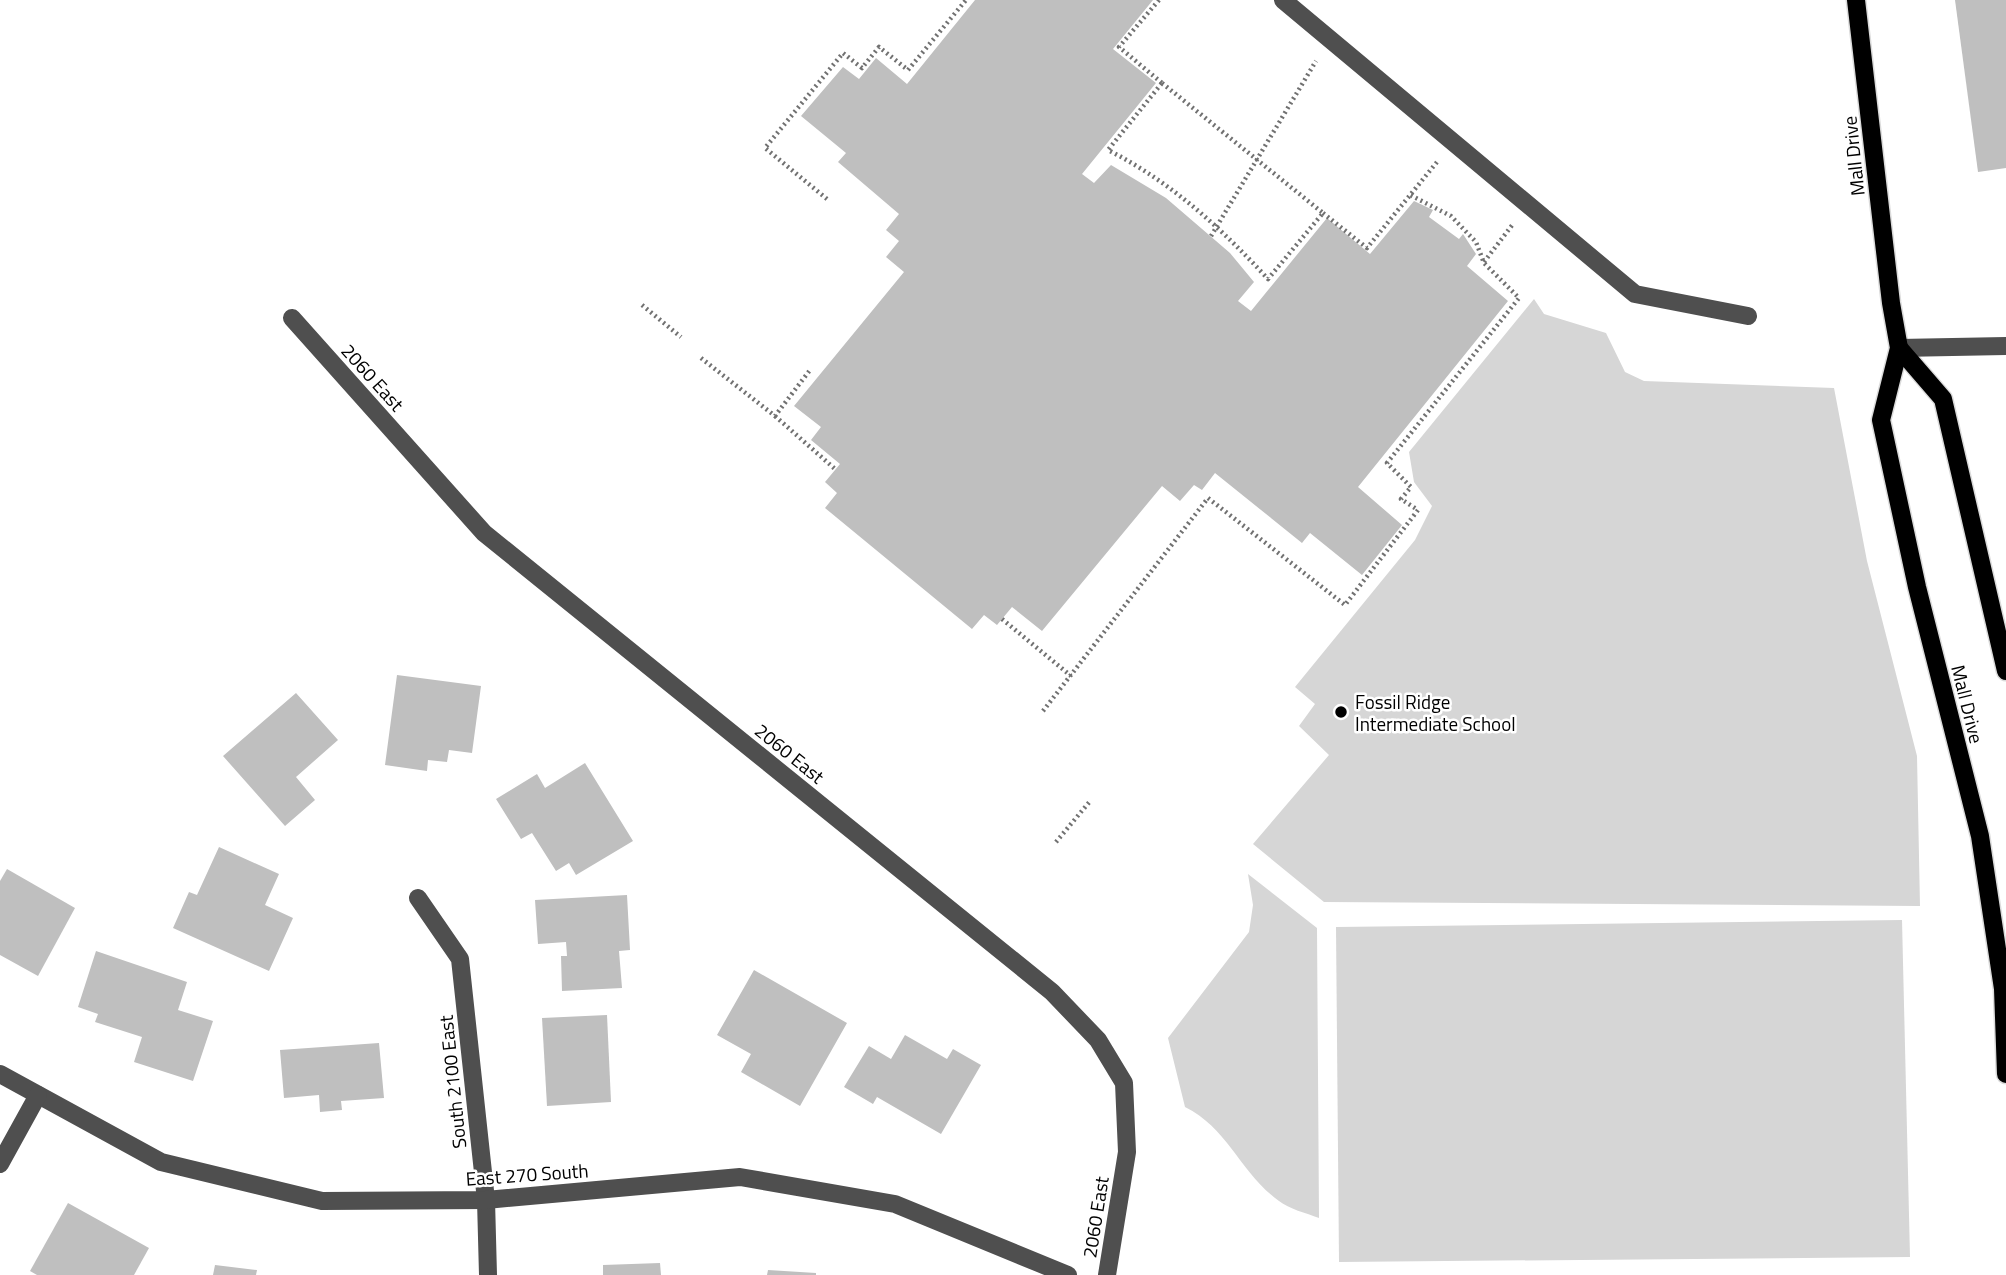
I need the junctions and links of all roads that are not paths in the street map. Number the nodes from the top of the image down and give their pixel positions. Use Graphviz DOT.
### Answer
graph roads {
  1 [pos="1283,0"];
  2 [pos="1856,0"];
  3 [pos="1748,316"];
  4 [pos="292,318"];
  5 [pos="2006,346"];
  6 [pos="1899,348"];
  7 [pos="2006,671"];
  8 [pos="418,898"];
  9 [pos="0,1074"];
  10 [pos="2006,1074"];
  11 [pos="38,1095"];
  12 [pos="0,1164"];
  13 [pos="486,1200"];
  14 [pos="488,1275"];
  15 [pos="1068,1275"];
  16 [pos="1107,1275"];
  1 -- 3 [label="street"];
  2 -- 6 [label="main road, Mall Drive"];
  4 -- 16 [label="street, 2060 East"];
  5 -- 6 [label="street"];
  6 -- 7 [label="main road"];
  6 -- 10 [label="main road, Mall Drive"];
  8 -- 13 [label="street, South 2100 East"];
  9 -- 11 [label="street, East 270 South"];
  11 -- 12 [label="street"];
  11 -- 13 [label="street, East 270 South"];
  13 -- 14 [label="street, South 2100 East"];
  13 -- 15 [label="street, East 270 South"];
}
